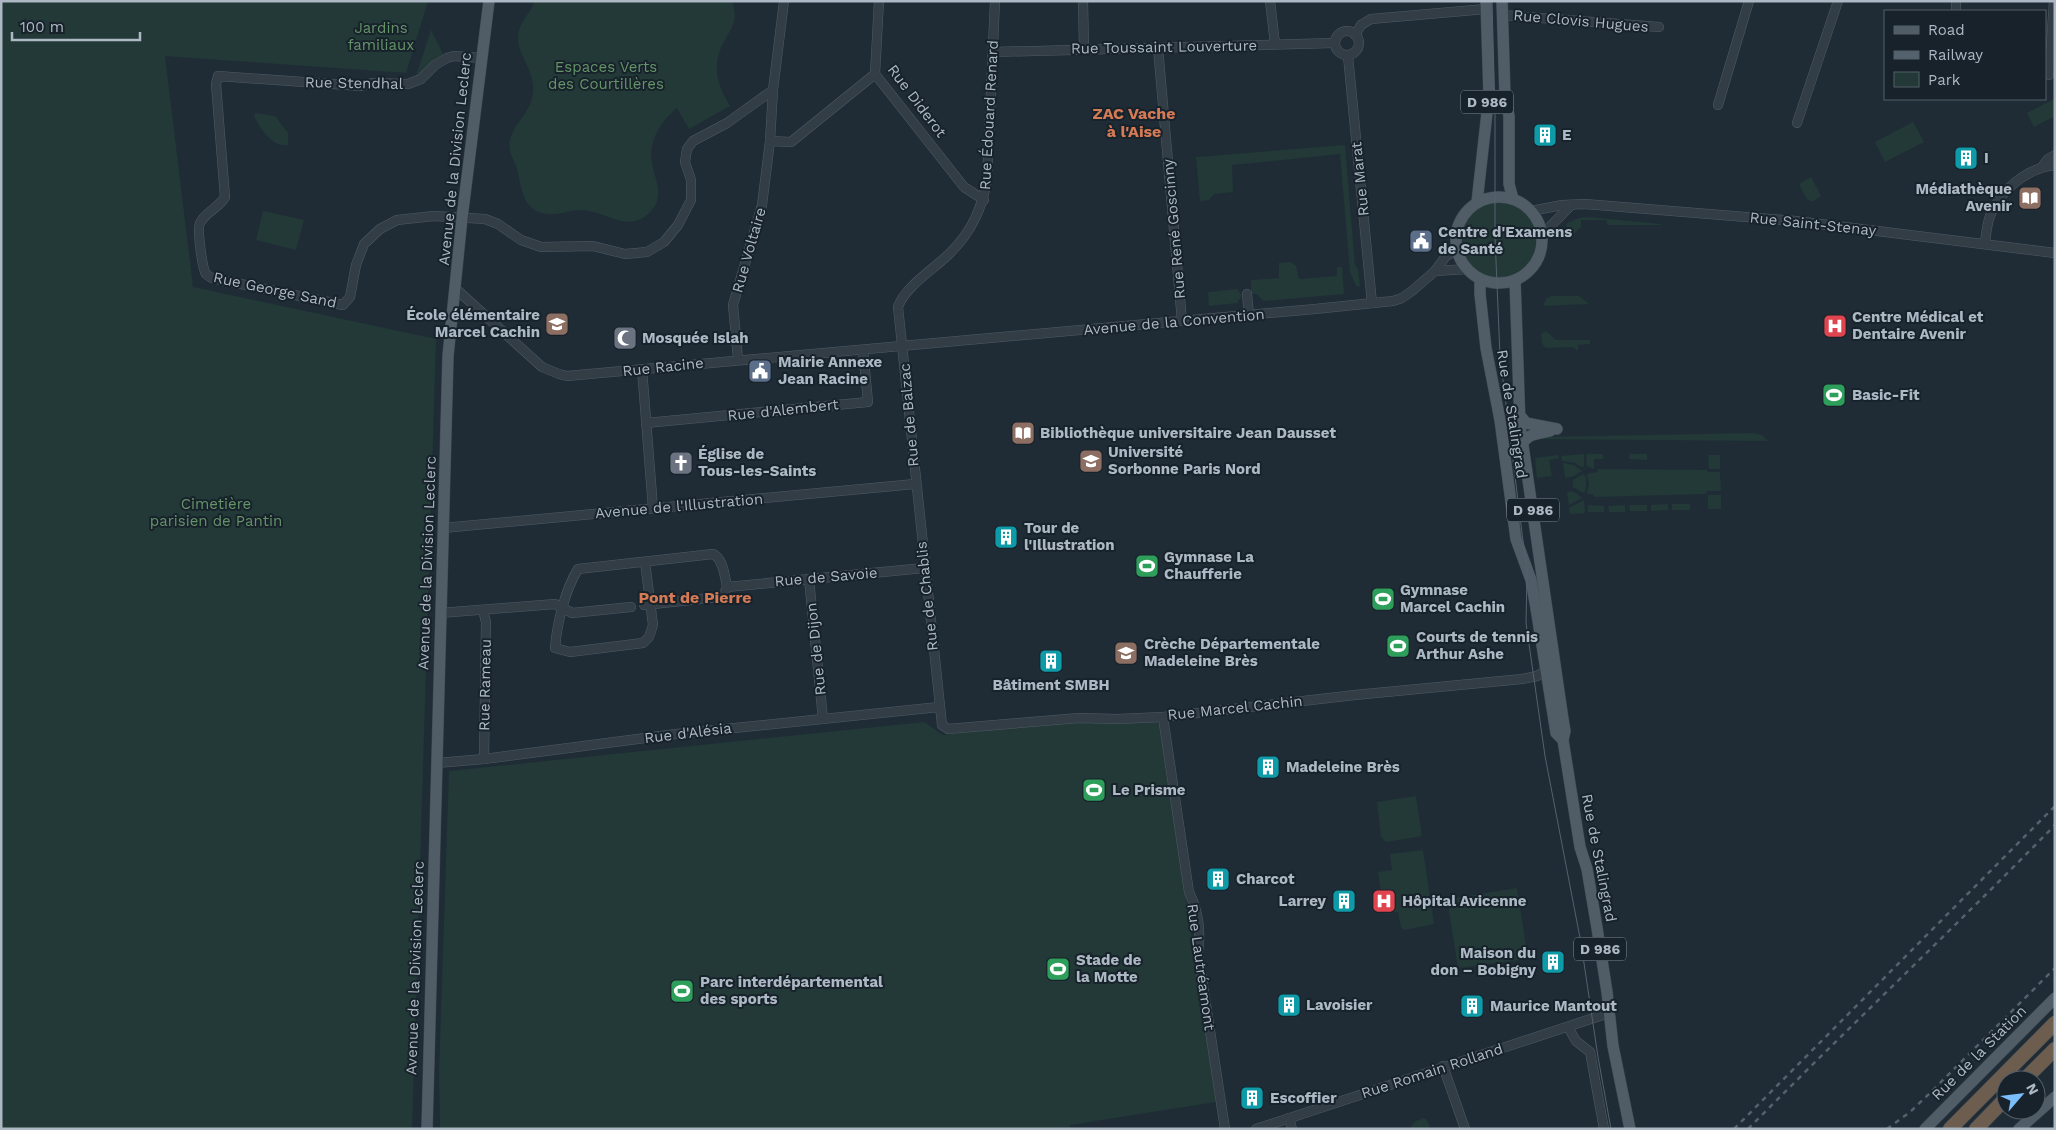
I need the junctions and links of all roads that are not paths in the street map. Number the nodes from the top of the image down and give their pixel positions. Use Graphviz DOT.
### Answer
graph roads {
  1 [pos="488,1"];
  2 [pos="784,1"];
  3 [pos="879,1"];
  4 [pos="995,1"];
  5 [pos="1083,1"];
  6 [pos="1270,1"];
  7 [pos="1502,1"];
  8 [pos="1749,1"];
  9 [pos="1838,1"];
  10 [pos="2054,1"];
  11 [pos="1486,5"];
  12 [pos="1502,15"];
  13 [pos="1659,27"];
  14 [pos="1355,34"];
  15 [pos="1334,43"];
  16 [pos="1275,44"];
  17 [pos="1158,48"];
  18 [pos="1084,49"];
  19 [pos="993,52"];
  20 [pos="1348,56"];
  21 [pos="482,58"];
  22 [pos="875,74"];
  23 [pos="2050,75"];
  24 [pos="773,90"];
  25 [pos="1718,105"];
  26 [pos="1797,123"];
  27 [pos="770,141"];
  28 [pos="2055,155"];
  29 [pos="2055,165"];
  30 [pos="2042,167"];
  31 [pos="1513,199"];
  32 [pos="984,200"];
  33 [pos="1477,202"];
  34 [pos="1571,205"];
  35 [pos="1530,211"];
  36 [pos="462,218"];
  37 [pos="1542,235"];
  38 [pos="1985,243"];
  39 [pos="1457,250"];
  40 [pos="2055,253"];
  41 [pos="1468,269"];
  42 [pos="1435,271"];
  43 [pos="206,275"];
  44 [pos="1480,279"];
  45 [pos="1515,280"];
  46 [pos="456,289"];
  47 [pos="1247,294"];
  48 [pos="1372,302"];
  49 [pos="1249,315"];
  50 [pos="1182,321"];
  51 [pos="902,345"];
  52 [pos="863,350"];
  53 [pos="738,360"];
  54 [pos="642,369"];
  55 [pos="1519,414"];
  56 [pos="646,423"];
  57 [pos="1522,445"];
  58 [pos="915,484"];
  59 [pos="653,508"];
  60 [pos="443,528"];
  61 [pos="645,562"];
  62 [pos="924,568"];
  63 [pos="809,579"];
  64 [pos="728,587"];
  65 [pos="647,605"];
  66 [pos="632,607"];
  67 [pos="563,608"];
  68 [pos="483,610"];
  69 [pos="440,613"];
  70 [pos="1554,660"];
  71 [pos="1545,671"];
  72 [pos="939,707"];
  73 [pos="1163,716"];
  74 [pos="823,718"];
  75 [pos="1563,740"];
  76 [pos="484,759"];
  77 [pos="437,763"];
  78 [pos="2055,998"];
  79 [pos="1609,1013"];
  80 [pos="2055,1023"];
  81 [pos="1568,1028"];
  82 [pos="2055,1049"];
  83 [pos="1443,1066"];
  84 [pos="2034,1070"];
  85 [pos="2055,1097"];
  86 [pos="1996,1108"];
  87 [pos="1289,1118"];
  88 [pos="427,1129"];
  89 [pos="1225,1129"];
  90 [pos="1256,1129"];
  91 [pos="1292,1129"];
  92 [pos="1465,1129"];
  93 [pos="1604,1129"];
  94 [pos="1630,1129"];
  95 [pos="1925,1129"];
  96 [pos="1950,1129"];
  97 [pos="1976,1129"];
  98 [pos="2019,1129"];
  1 -- 21 [label="main road, Avenue de la Division Leclerc"];
  2 -- 24 [label="street, Rue Voltaire"];
  3 -- 22 [label="street, Rue Diderot"];
  4 -- 19 [label="street, Rue Édouard Renard"];
  5 -- 18 [label="street"];
  6 -- 16 [label="street"];
  7 -- 12 [label="main road, D 986"];
  8 -- 25 [label="street"];
  9 -- 26 [label="street"];
  10 -- 23 [label="street"];
  11 -- 14 [label="street"];
  11 -- 33 [label="main road, D 986"];
  12 -- 13 [label="street, Rue Clovis Hugues"];
  12 -- 31 [label="main road, D 986"];
  14 -- 15 [label="street"];
  14 -- 20 [label="street"];
  15 -- 16 [label="street, Rue Toussaint Louverture"];
  15 -- 20 [label="street"];
  16 -- 17 [label="street, Rue Toussaint Louverture"];
  17 -- 18 [label="street, Rue Toussaint Louverture"];
  17 -- 50 [label="street, Rue René Goscinny"];
  18 -- 19 [label="street, Rue Toussaint Louverture"];
  19 -- 32 [label="street, Rue Édouard Renard"];
  20 -- 48 [label="street, Rue Marat"];
  21 -- 36 [label="main road, Avenue de la Division Leclerc"];
  21 -- 43 [label="street, Rue Stendhal"];
  22 -- 27 [label="street"];
  22 -- 32 [label="street, Rue Diderot"];
  24 -- 27 [label="street, Rue Voltaire"];
  24 -- 36 [label="street"];
  27 -- 53 [label="street, Rue Voltaire"];
  28 -- 30 [label="street"];
  29 -- 30 [label="street"];
  30 -- 38 [label="street"];
  31 -- 33 [label="main road"];
  31 -- 35 [label="main road"];
  32 -- 51 [label="street, Rue Édouard Renard"];
  33 -- 39 [label="main road"];
  34 -- 35 [label="street, Rue Saint-Stenay"];
  34 -- 37 [label="street"];
  34 -- 38 [label="street, Rue Saint-Stenay"];
  35 -- 37 [label="main road"];
  36 -- 43 [label="street, Rue George Sand"];
  36 -- 46 [label="main road, Avenue de la Division Leclerc"];
  37 -- 45 [label="main road"];
  38 -- 40 [label="street, Rue Saint-Stenay"];
  39 -- 41 [label="main road"];
  39 -- 42 [label="street, Avenue de la Convention"];
  41 -- 42 [label="street"];
  41 -- 44 [label="main road"];
  42 -- 48 [label="street, Avenue de la Convention"];
  44 -- 45 [label="main road"];
  44 -- 71 [label="main road, Rue de Stalingrad / D 986"];
  45 -- 55 [label="main road, Rue de Stalingrad / D 986"];
  46 -- 54 [label="street, Rue Racine"];
  46 -- 60 [label="main road, Avenue de la Division Leclerc"];
  47 -- 49 [label="street"];
  48 -- 49 [label="street, Avenue de la Convention"];
  49 -- 50 [label="street, Avenue de la Convention"];
  50 -- 51 [label="street, Avenue de la Convention"];
  51 -- 52 [label="street, Rue Racine"];
  51 -- 58 [label="street, Rue de Balzac"];
  52 -- 53 [label="street, Rue Racine"];
  52 -- 56 [label="street, Rue d'Alembert"];
  53 -- 54 [label="street, Rue Racine"];
  54 -- 56 [label="street"];
  55 -- 57 [label="main road, Rue de Stalingrad / D 986"];
  55 -- 57 [label="main road"];
  56 -- 59 [label="street"];
  57 -- 70 [label="main road, Rue de Stalingrad / D 986"];
  58 -- 59 [label="street, Avenue de l'Illustration"];
  58 -- 62 [label="street, Rue de Chablis"];
  59 -- 60 [label="street, Avenue de l'Illustration"];
  60 -- 69 [label="main road, Avenue de la Division Leclerc"];
  61 -- 64 [label="street"];
  61 -- 65 [label="street"];
  61 -- 67 [label="street"];
  62 -- 63 [label="street, Rue de Savoie"];
  62 -- 72 [label="street, Rue de Chablis"];
  63 -- 64 [label="street, Rue de Savoie"];
  63 -- 74 [label="street, Rue de Dijon"];
  64 -- 65 [label="street, Rue de Savoie"];
  65 -- 67 [label="street"];
  66 -- 67 [label="street"];
  67 -- 68 [label="street"];
  68 -- 69 [label="street"];
  68 -- 76 [label="street, Rue Rameau"];
  69 -- 77 [label="main road, Avenue de la Division Leclerc"];
  70 -- 71 [label="main road"];
  70 -- 75 [label="main road, Rue de Stalingrad / D 986"];
  71 -- 73 [label="street, Rue Marcel Cachin"];
  71 -- 75 [label="main road, Rue de Stalingrad / D 986"];
  72 -- 73 [label="street, Rue Marcel Cachin"];
  72 -- 74 [label="street, Rue d'Alésia"];
  73 -- 89 [label="street, Rue Lautréamont"];
  74 -- 76 [label="street, Rue d'Alésia"];
  75 -- 79 [label="main road, Rue de Stalingrad / D 986"];
  76 -- 77 [label="street, Rue d'Alésia"];
  77 -- 88 [label="main road, Avenue de la Division Leclerc"];
  78 -- 95 [label="main road, Rue de la Station"];
  79 -- 81 [label="street, Rue Romain Rolland"];
  79 -- 94 [label="main road, Rue de Stalingrad / D 986"];
  80 -- 96 [label="highway"];
  81 -- 83 [label="street, Rue Romain Rolland"];
  81 -- 93 [label="street"];
  82 -- 84 [label="highway"];
  83 -- 87 [label="street, Rue Romain Rolland"];
  83 -- 92 [label="street"];
  85 -- 98 [label="main road"];
  86 -- 97 [label="highway"];
  87 -- 90 [label="street, Rue Romain Rolland"];
  87 -- 91 [label="street"];
}
